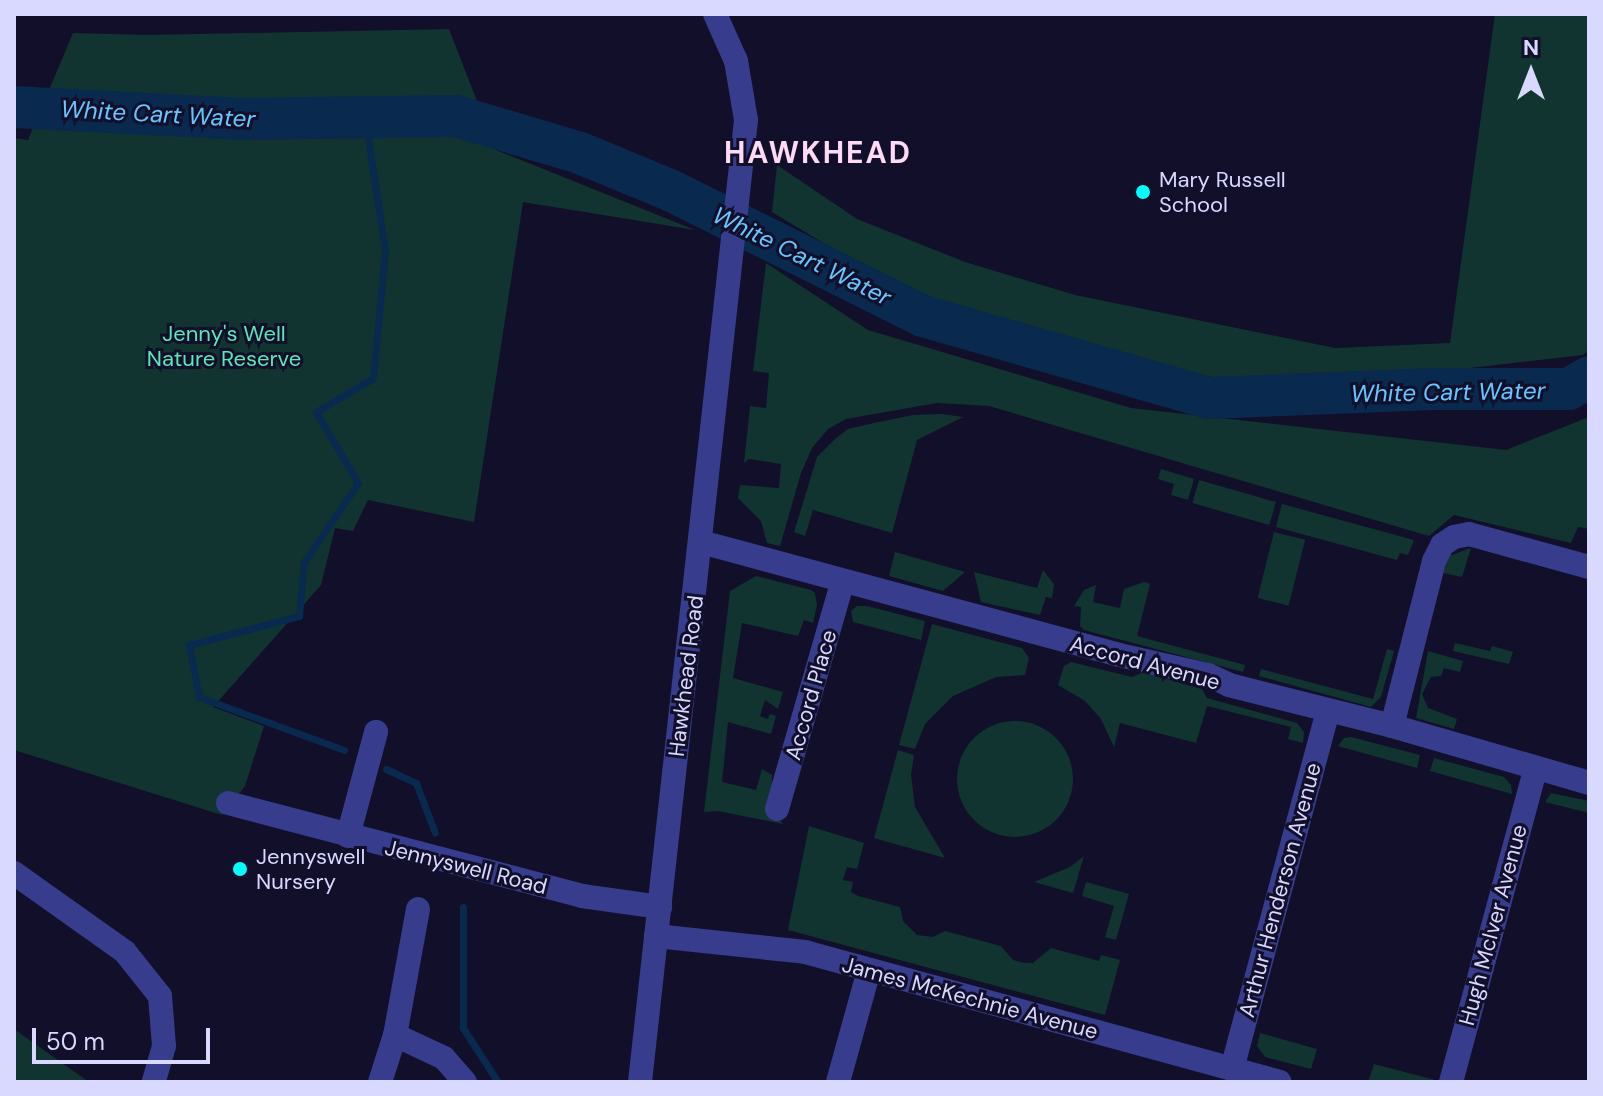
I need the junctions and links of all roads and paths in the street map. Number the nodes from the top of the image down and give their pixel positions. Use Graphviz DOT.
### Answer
graph roads {
  1 [pos="715,14"];
  2 [pos="701,542"];
  3 [pos="1589,567"];
  4 [pos="843,581"];
  5 [pos="1328,711"];
  6 [pos="1392,726"];
  7 [pos="376,732"];
  8 [pos="1536,768"];
  9 [pos="1589,783"];
  10 [pos="228,803"];
  11 [pos="777,809"];
  12 [pos="348,836"];
  13 [pos="14,873"];
  14 [pos="660,907"];
  15 [pos="418,909"];
  16 [pos="656,936"];
  17 [pos="869,970"];
  18 [pos="395,1035"];
  19 [pos="1232,1069"];
  20 [pos="154,1082"];
  21 [pos="380,1082"];
  22 [pos="465,1082"];
  23 [pos="640,1082"];
  24 [pos="838,1082"];
  25 [pos="1280,1082"];
  26 [pos="1451,1082"];
  1 -- 2 [label="street, Hawkhead Road"];
  2 -- 4 [label="street, Accord Avenue"];
  2 -- 14 [label="street, Hawkhead Road"];
  3 -- 6 [label="street"];
  4 -- 5 [label="street, Accord Avenue"];
  4 -- 11 [label="street, Accord Place"];
  5 -- 6 [label="street, Accord Avenue"];
  5 -- 19 [label="street, Arthur Henderson Avenue"];
  6 -- 8 [label="street, Accord Avenue"];
  7 -- 12 [label="street"];
  8 -- 9 [label="street, Accord Avenue"];
  8 -- 26 [label="street, Hugh McIver Avenue"];
  10 -- 12 [label="street, Jennyswell Road"];
  12 -- 14 [label="street, Jennyswell Road"];
  13 -- 20 [label="street"];
  14 -- 16 [label="street, Hawkhead Road"];
  15 -- 18 [label="street"];
  16 -- 17 [label="street, James McKechnie Avenue"];
  16 -- 23 [label="street, Hawkhead Road"];
  17 -- 19 [label="street, James McKechnie Avenue"];
  17 -- 24 [label="street"];
  18 -- 21 [label="street"];
  18 -- 22 [label="street"];
  19 -- 25 [label="street, James McKechnie Avenue"];
}
